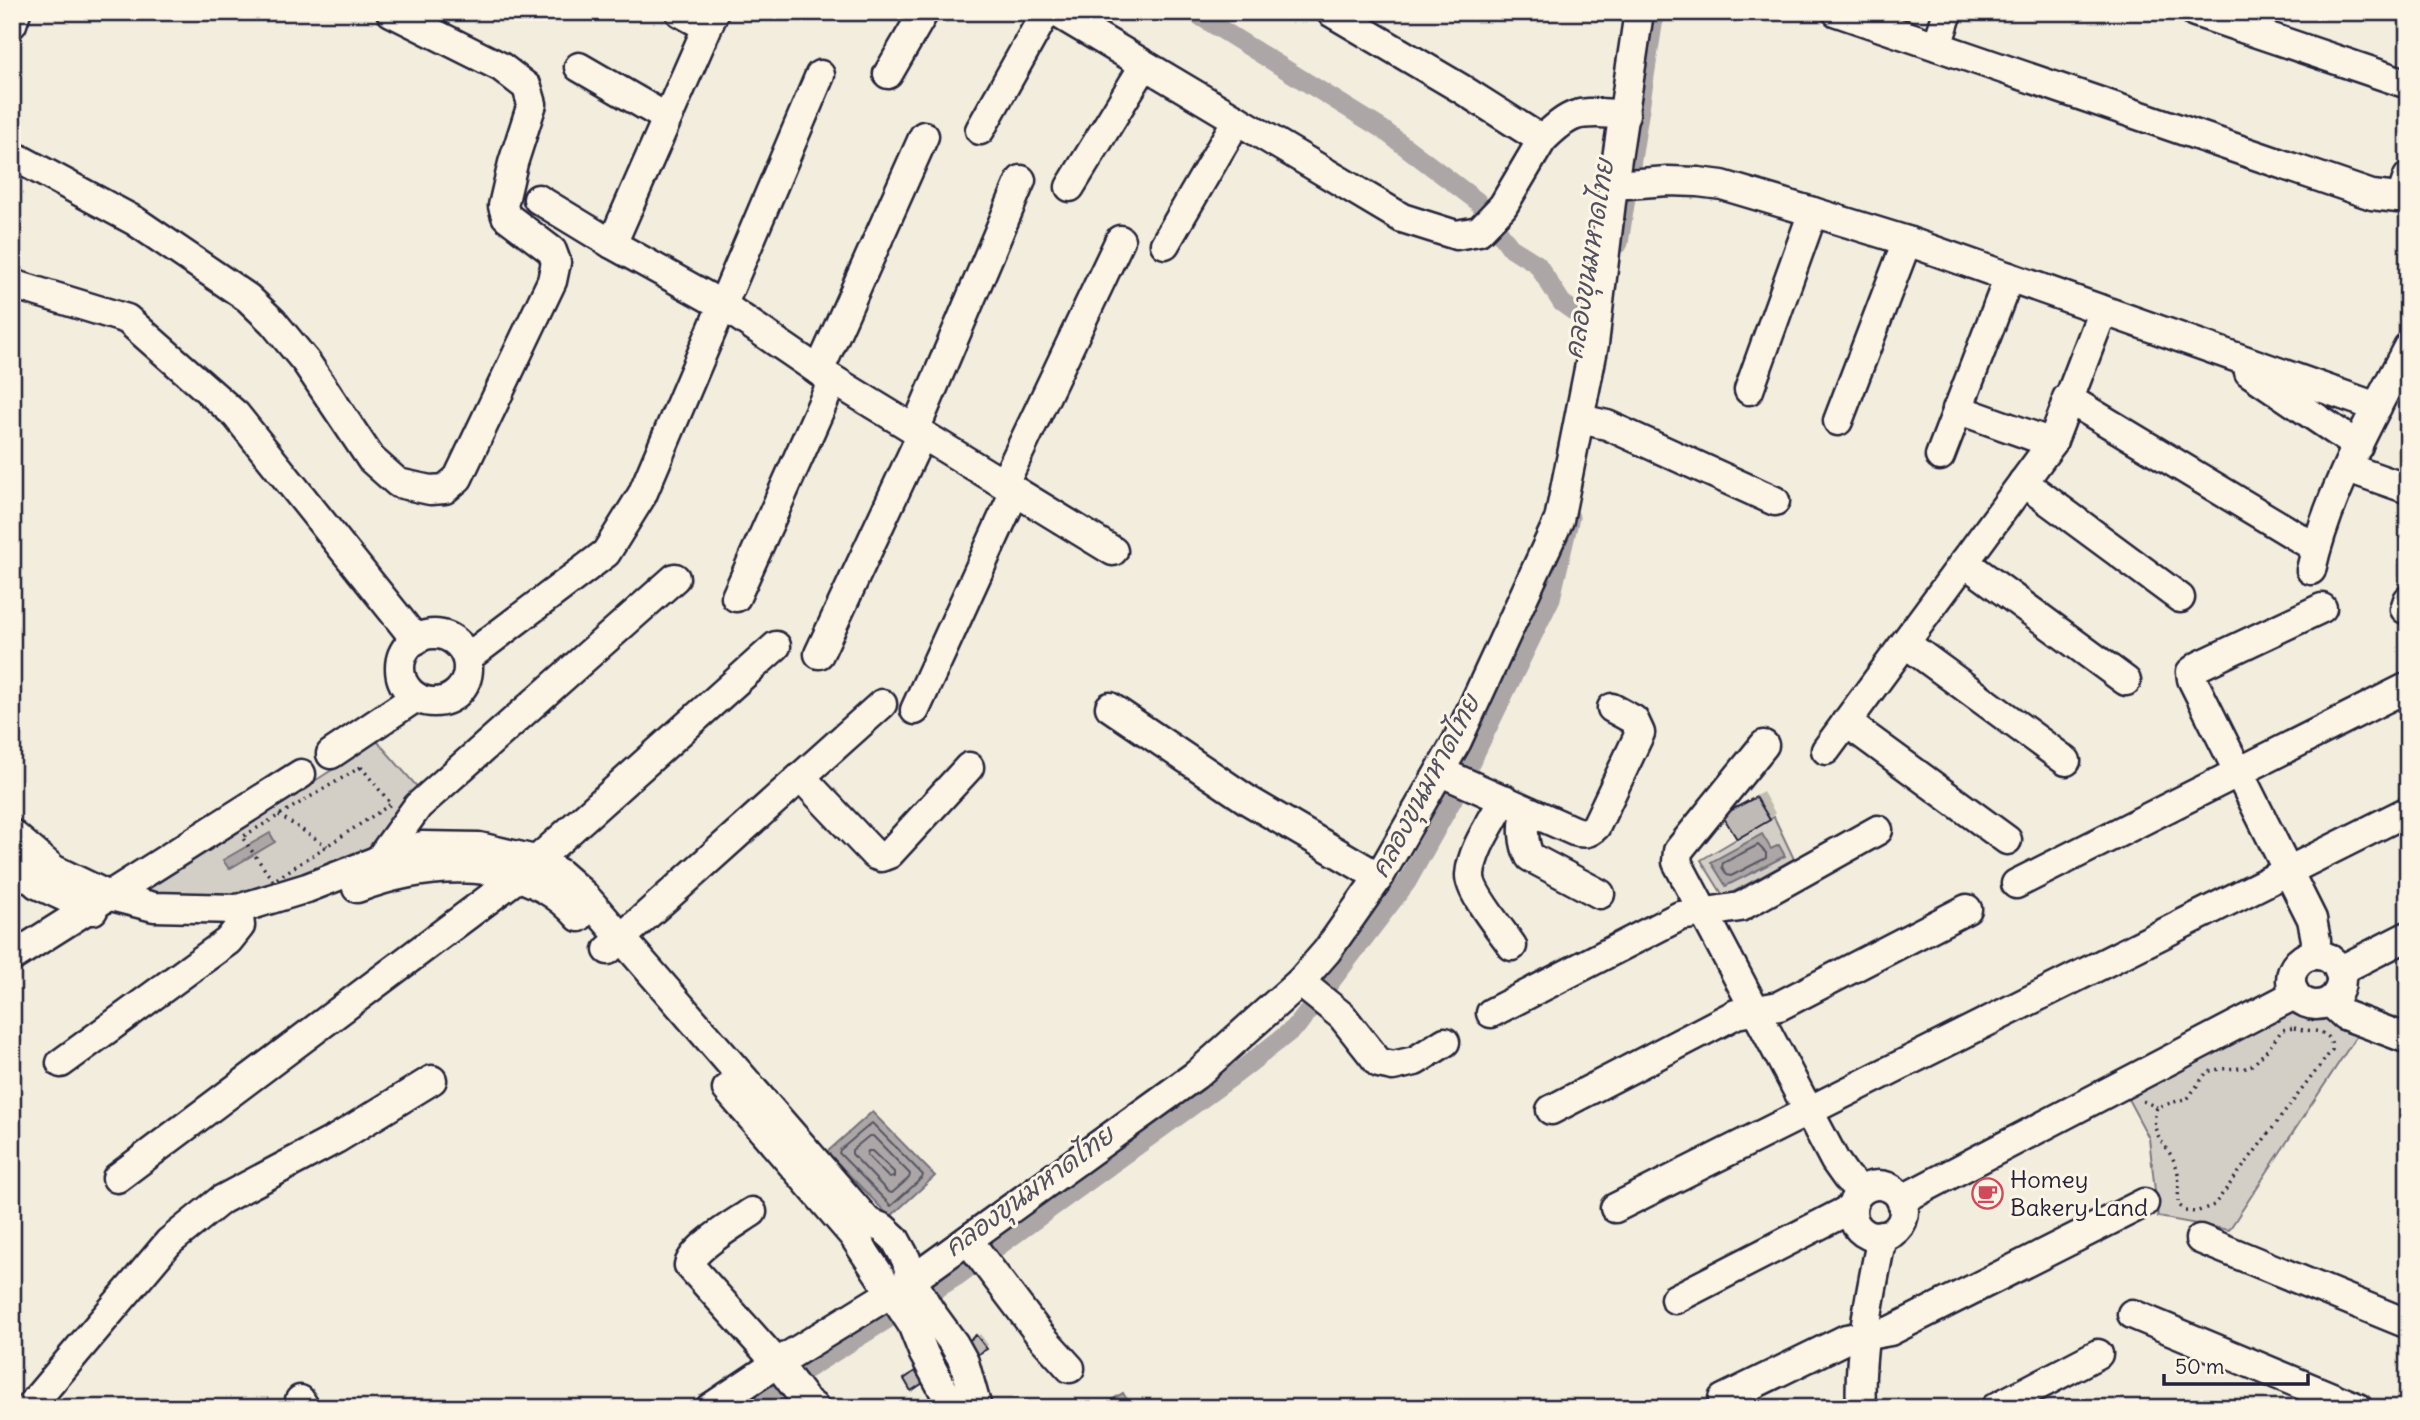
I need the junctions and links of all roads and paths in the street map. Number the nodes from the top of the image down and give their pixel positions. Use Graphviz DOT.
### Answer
graph roads {
  1 [pos="16,12"];
  2 [pos="391,12"];
  3 [pos="680,12"];
  4 [pos="924,12"];
  5 [pos="1046,12"];
  6 [pos="1056,12"];
  7 [pos="1331,12"];
  8 [pos="1639,12"];
  9 [pos="1837,12"];
  10 [pos="1948,12"];
  11 [pos="2196,12"];
  12 [pos="710,20"];
  13 [pos="12,24"];
  14 [pos="1937,46"];
  15 [pos="1144,66"];
  16 [pos="579,67"];
  17 [pos="888,74"];
  18 [pos="820,75"];
  19 [pos="2408,84"];
  20 [pos="1625,114"];
  21 [pos="667,118"];
  22 [pos="1237,120"];
  23 [pos="980,130"];
  24 [pos="924,136"];
  25 [pos="1542,140"];
  26 [pos="12,155"];
  27 [pos="2408,177"];
  28 [pos="1021,180"];
  29 [pos="1619,184"];
  30 [pos="1070,187"];
  31 [pos="538,199"];
  32 [pos="1813,212"];
  33 [pos="1120,240"];
  34 [pos="1907,241"];
  35 [pos="612,244"];
  36 [pos="1165,244"];
  37 [pos="2009,277"];
  38 [pos="12,284"];
  39 [pos="724,306"];
  40 [pos="2103,310"];
  41 [pos="2408,347"];
  42 [pos="2218,351"];
  43 [pos="826,375"];
  44 [pos="2400,379"];
  45 [pos="1748,390"];
  46 [pos="2067,398"];
  47 [pos="2377,407"];
  48 [pos="1957,409"];
  49 [pos="1591,421"];
  50 [pos="1838,421"];
  51 [pos="918,432"];
  52 [pos="2052,443"];
  53 [pos="1940,456"];
  54 [pos="2353,457"];
  55 [pos="2023,482"];
  56 [pos="1009,487"];
  57 [pos="2408,489"];
  58 [pos="1775,501"];
  59 [pos="1113,551"];
  60 [pos="1964,562"];
  61 [pos="676,578"];
  62 [pos="736,597"];
  63 [pos="2180,598"];
  64 [pos="2322,608"];
  65 [pos="416,640"];
  66 [pos="1905,643"];
  67 [pos="776,646"];
  68 [pos="819,654"];
  69 [pos="467,658"];
  70 [pos="2126,681"];
  71 [pos="2408,687"];
  72 [pos="416,697"];
  73 [pos="882,704"];
  74 [pos="1110,707"];
  75 [pos="1612,708"];
  76 [pos="915,710"];
  77 [pos="1846,722"];
  78 [pos="1764,745"];
  79 [pos="1826,750"];
  80 [pos="331,754"];
  81 [pos="2066,761"];
  82 [pos="969,767"];
  83 [pos="2238,771"];
  84 [pos="301,774"];
  85 [pos="1448,774"];
  86 [pos="801,777"];
  87 [pos="1507,801"];
  88 [pos="2408,811"];
  89 [pos="279,815"];
  90 [pos="1878,830"];
  91 [pos="12,834"];
  92 [pos="2007,840"];
  93 [pos="327,846"];
  94 [pos="12,862"];
  95 [pos="527,868"];
  96 [pos="381,869"];
  97 [pos="2287,871"];
  98 [pos="1379,877"];
  99 [pos="2016,884"];
  100 [pos="1600,894"];
  101 [pos="97,901"];
  102 [pos="1967,909"];
  103 [pos="1704,912"];
  104 [pos="239,917"];
  105 [pos="2408,936"];
  106 [pos="614,944"];
  107 [pos="1512,946"];
  108 [pos="2315,955"];
  109 [pos="12,957"];
  110 [pos="2339,971"];
  111 [pos="1305,986"];
  112 [pos="2294,995"];
  113 [pos="2330,1002"];
  114 [pos="1756,1011"];
  115 [pos="1491,1013"];
  116 [pos="2408,1040"];
  117 [pos="1445,1042"];
  118 [pos="61,1063"];
  119 [pos="432,1080"];
  120 [pos="1551,1111"];
  121 [pos="1809,1111"];
  122 [pos="117,1178"];
  123 [pos="2178,1187"];
  124 [pos="1856,1199"];
  125 [pos="1901,1200"];
  126 [pos="2144,1203"];
  127 [pos="1615,1208"];
  128 [pos="752,1212"];
  129 [pos="1882,1236"];
  130 [pos="2200,1239"];
  131 [pos="973,1246"];
  132 [pos="902,1286"];
  133 [pos="1675,1299"];
  134 [pos="2132,1314"];
  135 [pos="2408,1324"];
  136 [pos="1866,1335"];
  137 [pos="2098,1354"];
  138 [pos="1070,1368"];
  139 [pos="782,1369"];
  140 [pos="1723,1399"];
  141 [pos="959,1403"];
  142 [pos="811,1404"];
  143 [pos="29,1408"];
  144 [pos="710,1408"];
  145 [pos="1861,1408"];
  146 [pos="1995,1408"];
  147 [pos="2358,1408"];
  1 -- 13 [label="street"];
  2 -- 26 [label="street"];
  3 -- 12 [label="street"];
  4 -- 17 [label="street"];
  5 -- 23 [label="street"];
  6 -- 15 [label="street"];
  7 -- 25 [label="street"];
  8 -- 20 [label="street"];
  9 -- 14 [label="street"];
  10 -- 14 [label="street"];
  11 -- 19 [label="street"];
  12 -- 21 [label="street"];
  14 -- 27 [label="street"];
  15 -- 22 [label="street"];
  15 -- 30 [label="street"];
  16 -- 21 [label="street"];
  18 -- 39 [label="street"];
  20 -- 25 [label="street"];
  20 -- 29 [label="street"];
  21 -- 35 [label="street"];
  22 -- 25 [label="street"];
  22 -- 36 [label="street"];
  24 -- 43 [label="street"];
  28 -- 51 [label="street"];
  29 -- 32 [label="street"];
  29 -- 49 [label="street"];
  31 -- 35 [label="street"];
  32 -- 34 [label="street"];
  32 -- 45 [label="street"];
  33 -- 56 [label="street"];
  34 -- 37 [label="street"];
  34 -- 50 [label="street"];
  35 -- 39 [label="street"];
  37 -- 40 [label="street"];
  37 -- 48 [label="street"];
  38 -- 65 [label="street"];
  39 -- 43 [label="street"];
  39 -- 69 [label="street"];
  40 -- 42 [label="street"];
  40 -- 46 [label="street"];
  41 -- 44 [label="street"];
  42 -- 47 [label="street"];
  42 -- 54 [label="street"];
  43 -- 51 [label="street"];
  43 -- 62 [label="street"];
  44 -- 47 [label="street"];
  46 -- 52 [label="street"];
  46 -- 54 [label="street"];
  47 -- 54 [label="street"];
  48 -- 52 [label="street"];
  48 -- 53 [label="street"];
  49 -- 58 [label="street"];
  49 -- 85 [label="street"];
  51 -- 56 [label="street"];
  51 -- 68 [label="street"];
  52 -- 55 [label="street"];
  54 -- 57 [label="street"];
  55 -- 60 [label="street"];
  55 -- 63 [label="street"];
  56 -- 59 [label="street"];
  56 -- 76 [label="street"];
  60 -- 66 [label="street"];
  60 -- 70 [label="street"];
  61 -- 96 [label="street"];
  64 -- 83 [label="street"];
  65 -- 69 [label="street"];
  65 -- 72 [label="street"];
  66 -- 77 [label="street"];
  66 -- 81 [label="street"];
  67 -- 95 [label="street"];
  69 -- 72 [label="street"];
  71 -- 83 [label="street"];
  72 -- 80 [label="street"];
  73 -- 86 [label="street"];
  74 -- 98 [label="street"];
  75 -- 87 [label="street"];
  77 -- 79 [label="street"];
  77 -- 92 [label="street"];
  78 -- 103 [label="street"];
  82 -- 86 [label="street"];
  83 -- 97 [label="street"];
  83 -- 99 [label="street"];
  84 -- 101 [label="street"];
  85 -- 87 [label="street"];
  85 -- 98 [label="street"];
  86 -- 106 [label="street"];
  87 -- 100 [label="street"];
  87 -- 107 [label="street"];
  88 -- 97 [label="street"];
  89 -- 93 [label="path"];
  89 -- 93 [label="path"];
  89 -- 93 [label="path"];
  90 -- 103 [label="street"];
  91 -- 101 [label="street"];
  94 -- 101 [label="street"];
  95 -- 96 [label="street"];
  95 -- 106 [label="street"];
  95 -- 122 [label="street"];
  96 -- 104 [label="street"];
  97 -- 108 [label="street"];
  97 -- 121 [label="street"];
  98 -- 111 [label="street"];
  101 -- 104 [label="street"];
  101 -- 109 [label="street"];
  102 -- 114 [label="street"];
  103 -- 114 [label="street"];
  103 -- 115 [label="street"];
  104 -- 118 [label="street"];
  105 -- 110 [label="street"];
  106 -- 132 [label="street"];
  108 -- 110 [label="street"];
  108 -- 112 [label="street"];
  110 -- 113 [label="street"];
  111 -- 117 [label="street"];
  111 -- 131 [label="street"];
  112 -- 113 [label="street"];
  112 -- 125 [label="street"];
  113 -- 116 [label="street"];
  114 -- 120 [label="street"];
  114 -- 121 [label="street"];
  119 -- 143 [label="street"];
  121 -- 124 [label="street"];
  121 -- 127 [label="street"];
  123 -- 123 [label="path"];
  124 -- 125 [label="street"];
  124 -- 129 [label="street"];
  124 -- 133 [label="street"];
  125 -- 129 [label="street"];
  126 -- 136 [label="street"];
  128 -- 139 [label="street"];
  129 -- 136 [label="street"];
  130 -- 135 [label="street"];
  131 -- 132 [label="street"];
  131 -- 138 [label="street"];
  132 -- 139 [label="street"];
  132 -- 141 [label="street"];
  134 -- 147 [label="street"];
  136 -- 140 [label="street"];
  136 -- 145 [label="street"];
  137 -- 146 [label="street"];
  139 -- 142 [label="street"];
  139 -- 144 [label="street"];
}
